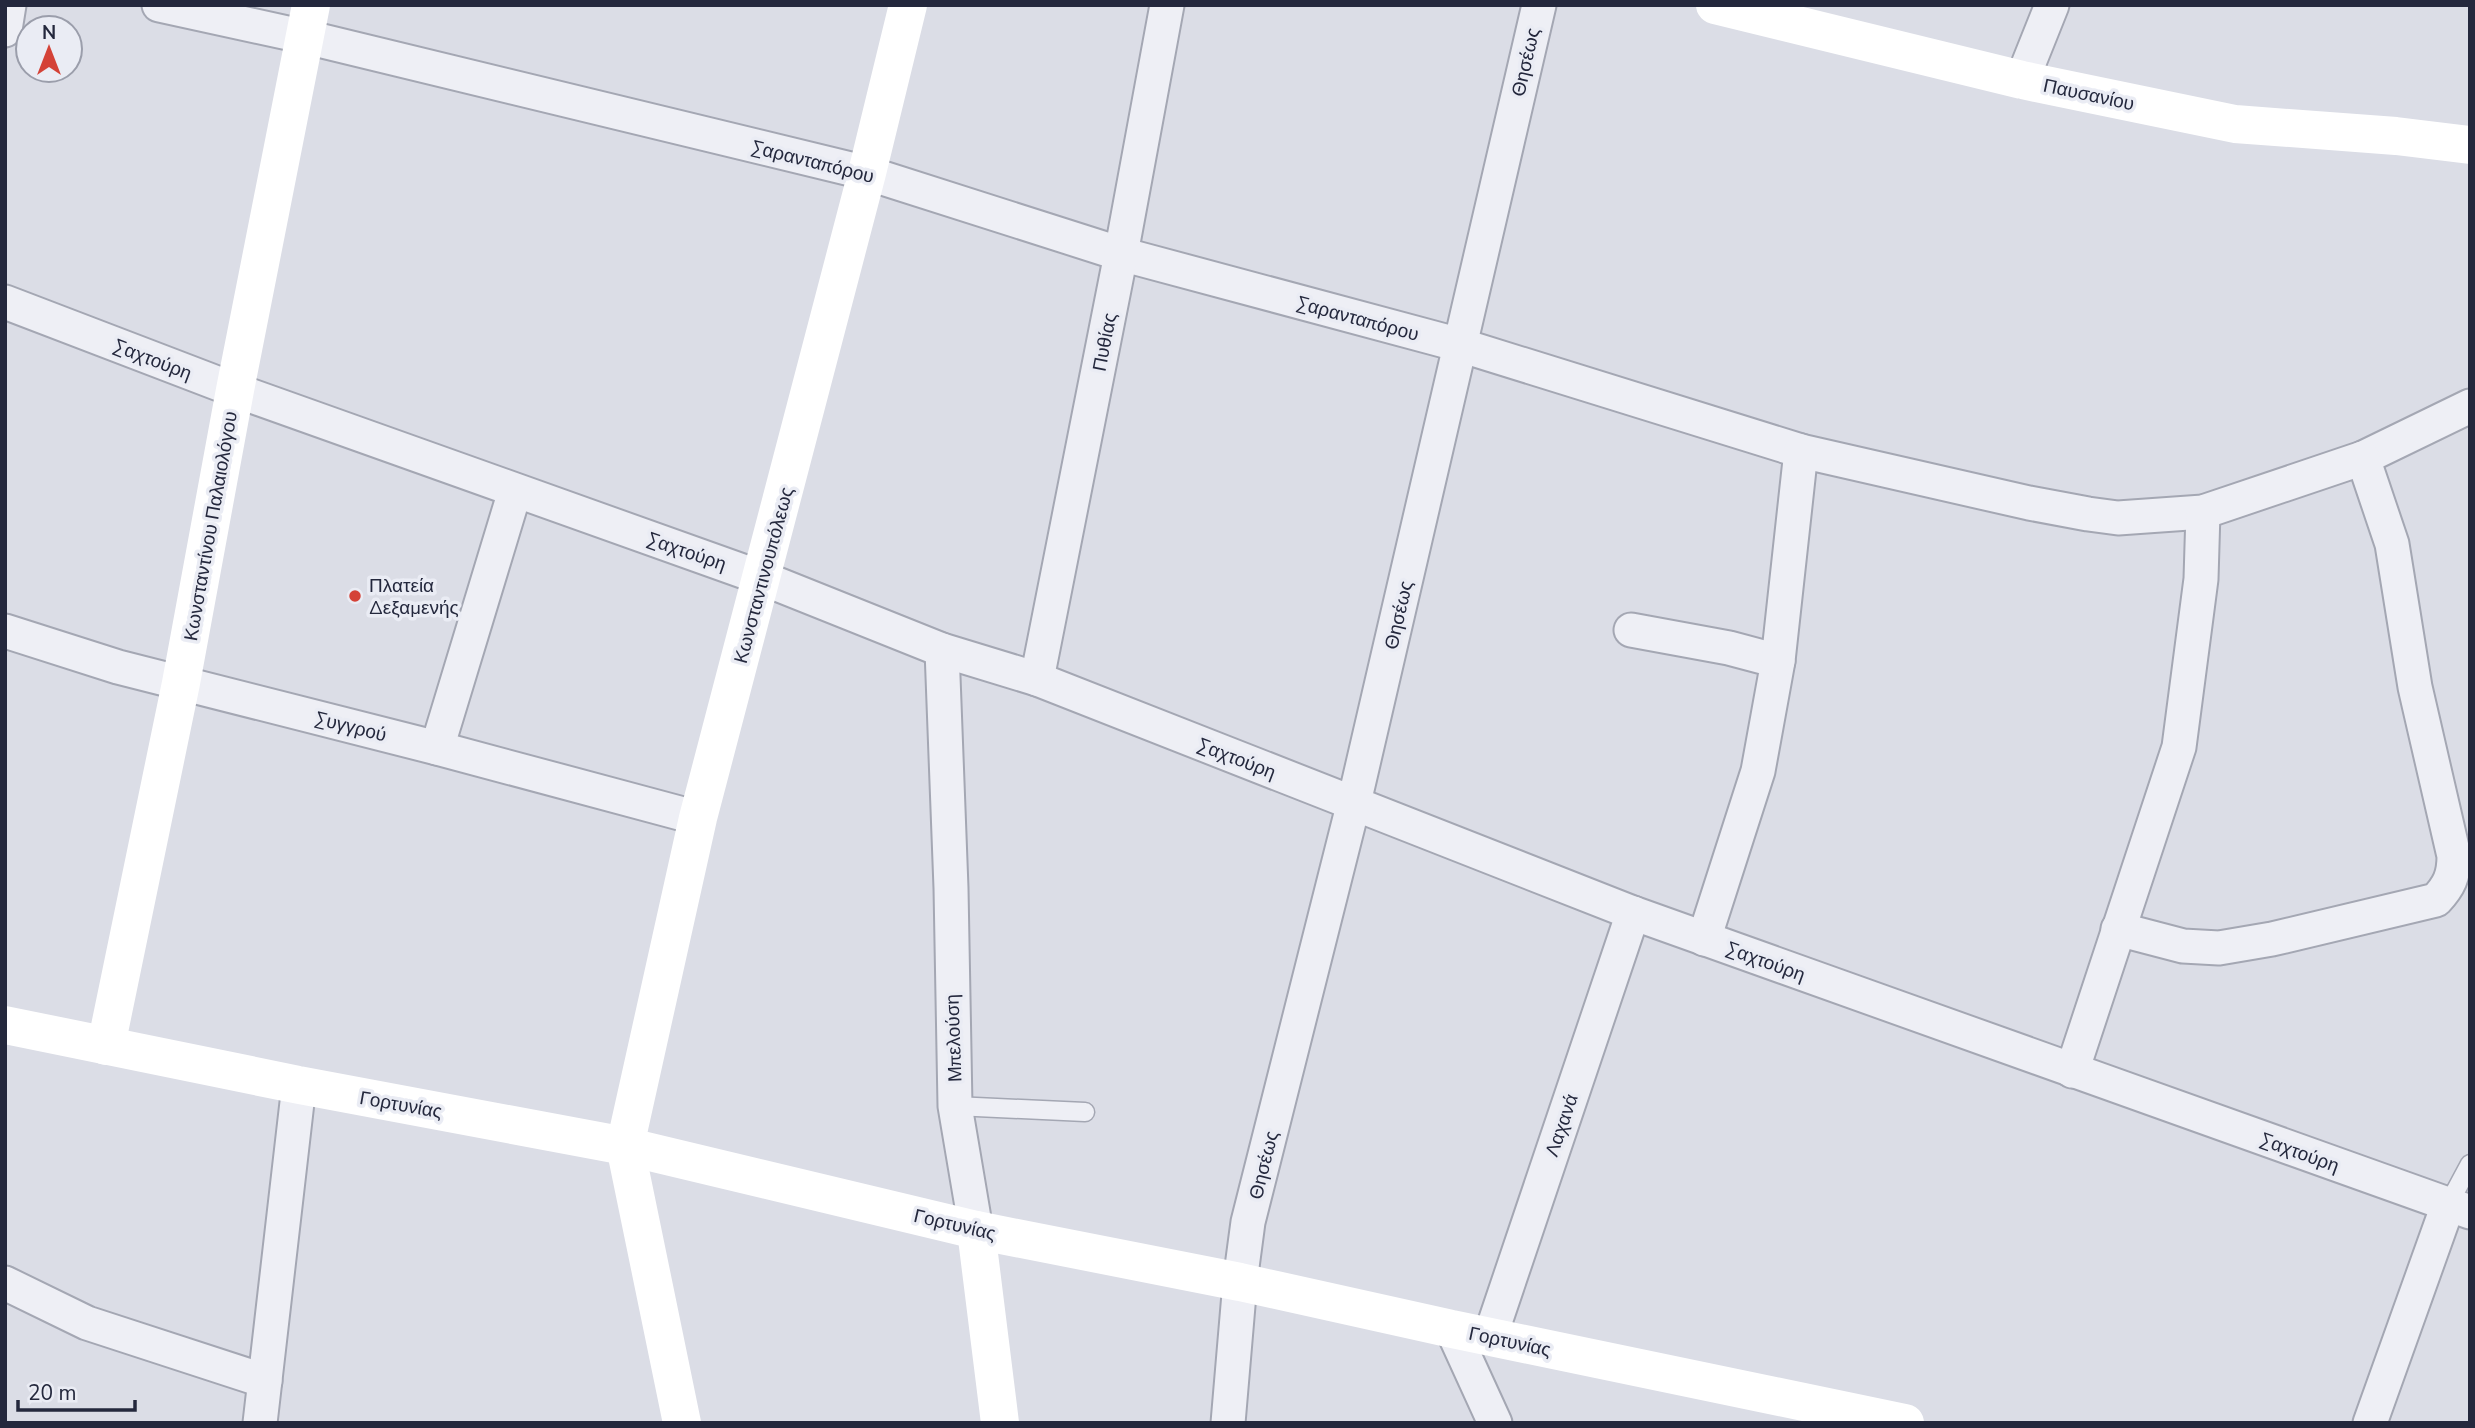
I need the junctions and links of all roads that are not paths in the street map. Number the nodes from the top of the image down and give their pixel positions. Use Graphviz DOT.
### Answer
graph roads {
  1 [pos="9,5"];
  2 [pos="159,5"];
  3 [pos="908,5"];
  4 [pos="1167,5"];
  5 [pos="1539,5"];
  6 [pos="1715,5"];
  7 [pos="2052,5"];
  8 [pos="309,21"];
  9 [pos="5,30"];
  10 [pos="2022,80"];
  11 [pos="2470,145"];
  12 [pos="867,173"];
  13 [pos="1121,254"];
  14 [pos="5,302"];
  15 [pos="1460,345"];
  16 [pos="235,390"];
  17 [pos="2470,406"];
  18 [pos="1801,450"];
  19 [pos="2363,458"];
  20 [pos="515,491"];
  21 [pos="2203,512"];
  22 [pos="762,578"];
  23 [pos="1631,630"];
  24 [pos="5,631"];
  25 [pos="942,650"];
  26 [pos="1778,661"];
  27 [pos="1037,679"];
  28 [pos="181,683"];
  29 [pos="437,748"];
  30 [pos="1353,803"];
  31 [pos="698,818"];
  32 [pos="1633,913"];
  33 [pos="2118,929"];
  34 [pos="1704,939"];
  35 [pos="5,1025"];
  36 [pos="106,1046"];
  37 [pos="2071,1070"];
  38 [pos="299,1086"];
  39 [pos="955,1105"];
  40 [pos="1085,1112"];
  41 [pos="625,1146"];
  42 [pos="2470,1164"];
  43 [pos="2459,1208"];
  44 [pos="976,1230"];
  45 [pos="1240,1282"];
  46 [pos="5,1283"];
  47 [pos="1452,1329"];
  48 [pos="1490,1337"];
  49 [pos="265,1381"];
  50 [pos="260,1423"];
  51 [pos="682,1423"];
  52 [pos="1000,1423"];
  53 [pos="1228,1423"];
  54 [pos="1494,1423"];
  55 [pos="1905,1423"];
  56 [pos="2370,1423"];
  1 -- 9 [label="street"];
  2 -- 8 [label="street, Σαρανταπόρου"];
  3 -- 12 [label="street, Κωνσταντινουπόλεως"];
  4 -- 13 [label="street, Πυθίας"];
  5 -- 15 [label="street, Θησέως"];
  6 -- 10 [label="street, Παυσανίου"];
  7 -- 10 [label="street"];
  8 -- 12 [label="street, Σαρανταπόρου"];
  8 -- 16 [label="street, Κωνσταντίνου Παλαιολόγου"];
  10 -- 11 [label="street, Παυσανίου"];
  12 -- 13 [label="street, Σαρανταπόρου"];
  12 -- 22 [label="street, Κωνσταντινουπόλεως"];
  13 -- 15 [label="street, Σαρανταπόρου"];
  13 -- 27 [label="street, Πυθίας"];
  14 -- 16 [label="street, Σαχτούρη"];
  15 -- 18 [label="street, Σαρανταπόρου"];
  15 -- 30 [label="street, Θησέως"];
  16 -- 20 [label="street, Σαχτούρη"];
  16 -- 28 [label="street, Κωνσταντίνου Παλαιολόγου"];
  17 -- 19 [label="street, Σαρανταπόρου"];
  18 -- 21 [label="street, Σαρανταπόρου"];
  18 -- 26 [label="street"];
  19 -- 21 [label="street, Σαρανταπόρου"];
  19 -- 33 [label="street"];
  20 -- 22 [label="street, Σαχτούρη"];
  20 -- 29 [label="street"];
  21 -- 33 [label="street"];
  22 -- 25 [label="street, Σαχτούρη"];
  22 -- 31 [label="street, Κωνσταντινουπόλεως"];
  23 -- 26 [label="street"];
  24 -- 28 [label="street, Συγγρού"];
  25 -- 27 [label="street, Σαχτούρη"];
  25 -- 39 [label="street, Μπελούση"];
  26 -- 34 [label="street"];
  27 -- 30 [label="street, Σαχτούρη"];
  28 -- 29 [label="street, Συγγρού"];
  28 -- 36 [label="street, Κωνσταντίνου Παλαιολόγου"];
  29 -- 31 [label="street, Συγγρού"];
  30 -- 32 [label="street, Σαχτούρη"];
  30 -- 45 [label="street, Θησέως"];
  31 -- 41 [label="street, Κωνσταντινουπόλεως"];
  32 -- 34 [label="street, Σαχτούρη"];
  32 -- 48 [label="street, Λαχανά"];
  33 -- 37 [label="street"];
  34 -- 37 [label="street, Σαχτούρη"];
  35 -- 36 [label="street, Γορτυνίας"];
  36 -- 38 [label="street, Γορτυνίας"];
  37 -- 43 [label="street, Σαχτούρη"];
  38 -- 41 [label="street, Γορτυνίας"];
  38 -- 49 [label="street"];
  39 -- 40 [label="lane"];
  39 -- 44 [label="street, Μπελούση"];
  41 -- 44 [label="street, Γορτυνίας"];
  41 -- 51 [label="street"];
  42 -- 43 [label="lane"];
  43 -- 56 [label="street"];
  44 -- 45 [label="street, Γορτυνίας"];
  44 -- 52 [label="street, Μπελούση"];
  45 -- 47 [label="street, Γορτυνίας"];
  45 -- 53 [label="street, Θησέως"];
  46 -- 49 [label="street"];
  47 -- 48 [label="street, Γορτυνίας"];
  47 -- 54 [label="street"];
  48 -- 55 [label="street, Γορτυνίας"];
  49 -- 50 [label="street"];
}
